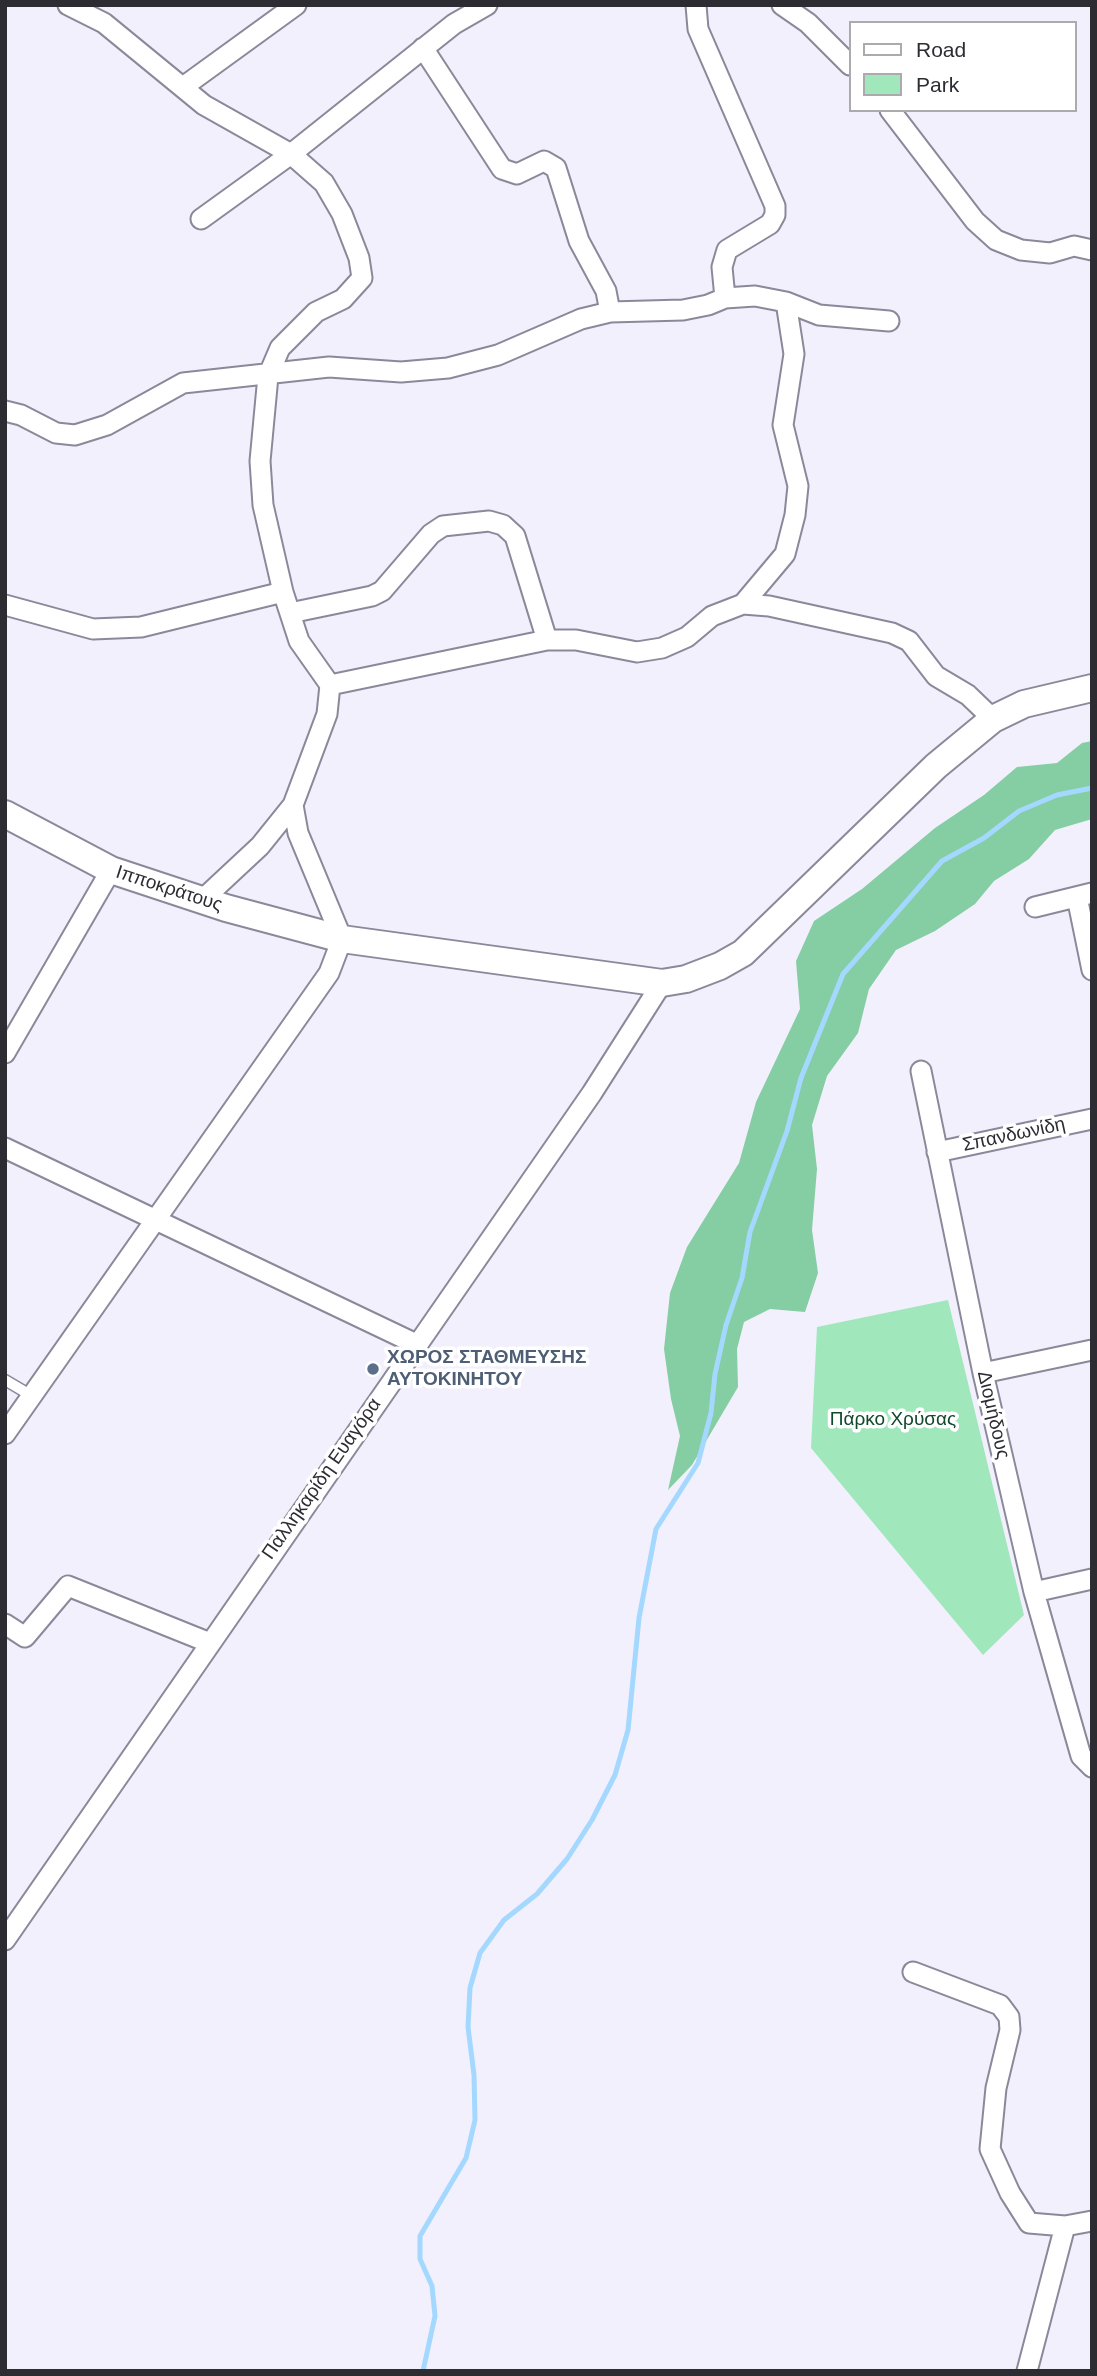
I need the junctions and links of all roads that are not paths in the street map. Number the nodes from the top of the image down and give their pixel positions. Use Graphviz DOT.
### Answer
graph roads {
  1 [pos="68,5"];
  2 [pos="296,5"];
  3 [pos="487,5"];
  4 [pos="696,5"];
  5 [pos="782,5"];
  6 [pos="423,48"];
  7 [pos="848,63"];
  8 [pos="183,88"];
  9 [pos="892,112"];
  10 [pos="291,154"];
  11 [pos="201,219"];
  12 [pos="1092,250"];
  13 [pos="724,298"];
  14 [pos="786,302"];
  15 [pos="610,312"];
  16 [pos="889,321"];
  17 [pos="268,376"];
  18 [pos="5,411"];
  19 [pos="283,592"];
  20 [pos="743,604"];
  21 [pos="5,605"];
  22 [pos="290,613"];
  23 [pos="547,640"];
  24 [pos="330,685"];
  25 [pos="1092,688"];
  26 [pos="993,719"];
  27 [pos="293,805"];
  28 [pos="5,814"];
  29 [pos="111,870"];
  30 [pos="1084,895"];
  31 [pos="201,901"];
  32 [pos="1035,907"];
  33 [pos="342,939"];
  34 [pos="1092,970"];
  35 [pos="662,984"];
  36 [pos="5,1053"];
  37 [pos="921,1071"];
  38 [pos="1092,1119"];
  39 [pos="5,1147"];
  40 [pos="937,1152"];
  41 [pos="155,1219"];
  42 [pos="416,1344"];
  43 [pos="1092,1350"];
  44 [pos="983,1373"];
  45 [pos="5,1380"];
  46 [pos="32,1396"];
  47 [pos="5,1434"];
  48 [pos="1092,1579"];
  49 [pos="1034,1592"];
  50 [pos="5,1624"];
  51 [pos="210,1643"];
  52 [pos="1086,1761"];
  53 [pos="5,1940"];
  54 [pos="913,1972"];
  55 [pos="1092,2221"];
  56 [pos="1065,2225"];
  57 [pos="1027,2371"];
  1 -- 8 [label="street"];
  2 -- 8 [label="street"];
  3 -- 6 [label="street"];
  4 -- 13 [label="street"];
  5 -- 7 [label="street"];
  6 -- 10 [label="street"];
  6 -- 15 [label="street"];
  8 -- 10 [label="street"];
  9 -- 12 [label="street"];
  10 -- 11 [label="street"];
  10 -- 17 [label="street"];
  13 -- 14 [label="street"];
  13 -- 15 [label="street"];
  14 -- 16 [label="street"];
  14 -- 20 [label="street"];
  15 -- 17 [label="street"];
  17 -- 18 [label="street"];
  17 -- 19 [label="street"];
  19 -- 21 [label="street"];
  19 -- 22 [label="street"];
  20 -- 23 [label="street"];
  20 -- 26 [label="street"];
  22 -- 23 [label="street"];
  22 -- 24 [label="street"];
  23 -- 24 [label="street"];
  24 -- 27 [label="street"];
  25 -- 26 [label="street"];
  26 -- 35 [label="street"];
  27 -- 31 [label="street"];
  27 -- 33 [label="street"];
  28 -- 29 [label="street, Ιπποκράτους"];
  29 -- 31 [label="street, Ιπποκράτους"];
  29 -- 36 [label="street"];
  30 -- 32 [label="street"];
  30 -- 34 [label="street"];
  31 -- 33 [label="street, Ιπποκράτους"];
  33 -- 35 [label="street, Ιπποκράτους"];
  33 -- 41 [label="street"];
  35 -- 42 [label="street, Παλληκαρίδη Ευαγόρα"];
  37 -- 40 [label="street, Διομήδους"];
  38 -- 40 [label="street, Σπανδωνίδη"];
  39 -- 41 [label="street"];
  40 -- 44 [label="street, Διομήδους"];
  41 -- 42 [label="street"];
  41 -- 46 [label="street"];
  42 -- 51 [label="street, Παλληκαρίδη Ευαγόρα"];
  43 -- 44 [label="street"];
  44 -- 49 [label="street, Διομήδους"];
  45 -- 46 [label="lane"];
  46 -- 47 [label="street"];
  48 -- 49 [label="street"];
  49 -- 52 [label="street, Διομήδους"];
  50 -- 51 [label="street"];
  51 -- 53 [label="street, Παλληκαρίδη Ευαγόρα"];
  54 -- 56 [label="street"];
  55 -- 56 [label="street"];
  56 -- 57 [label="street"];
}
